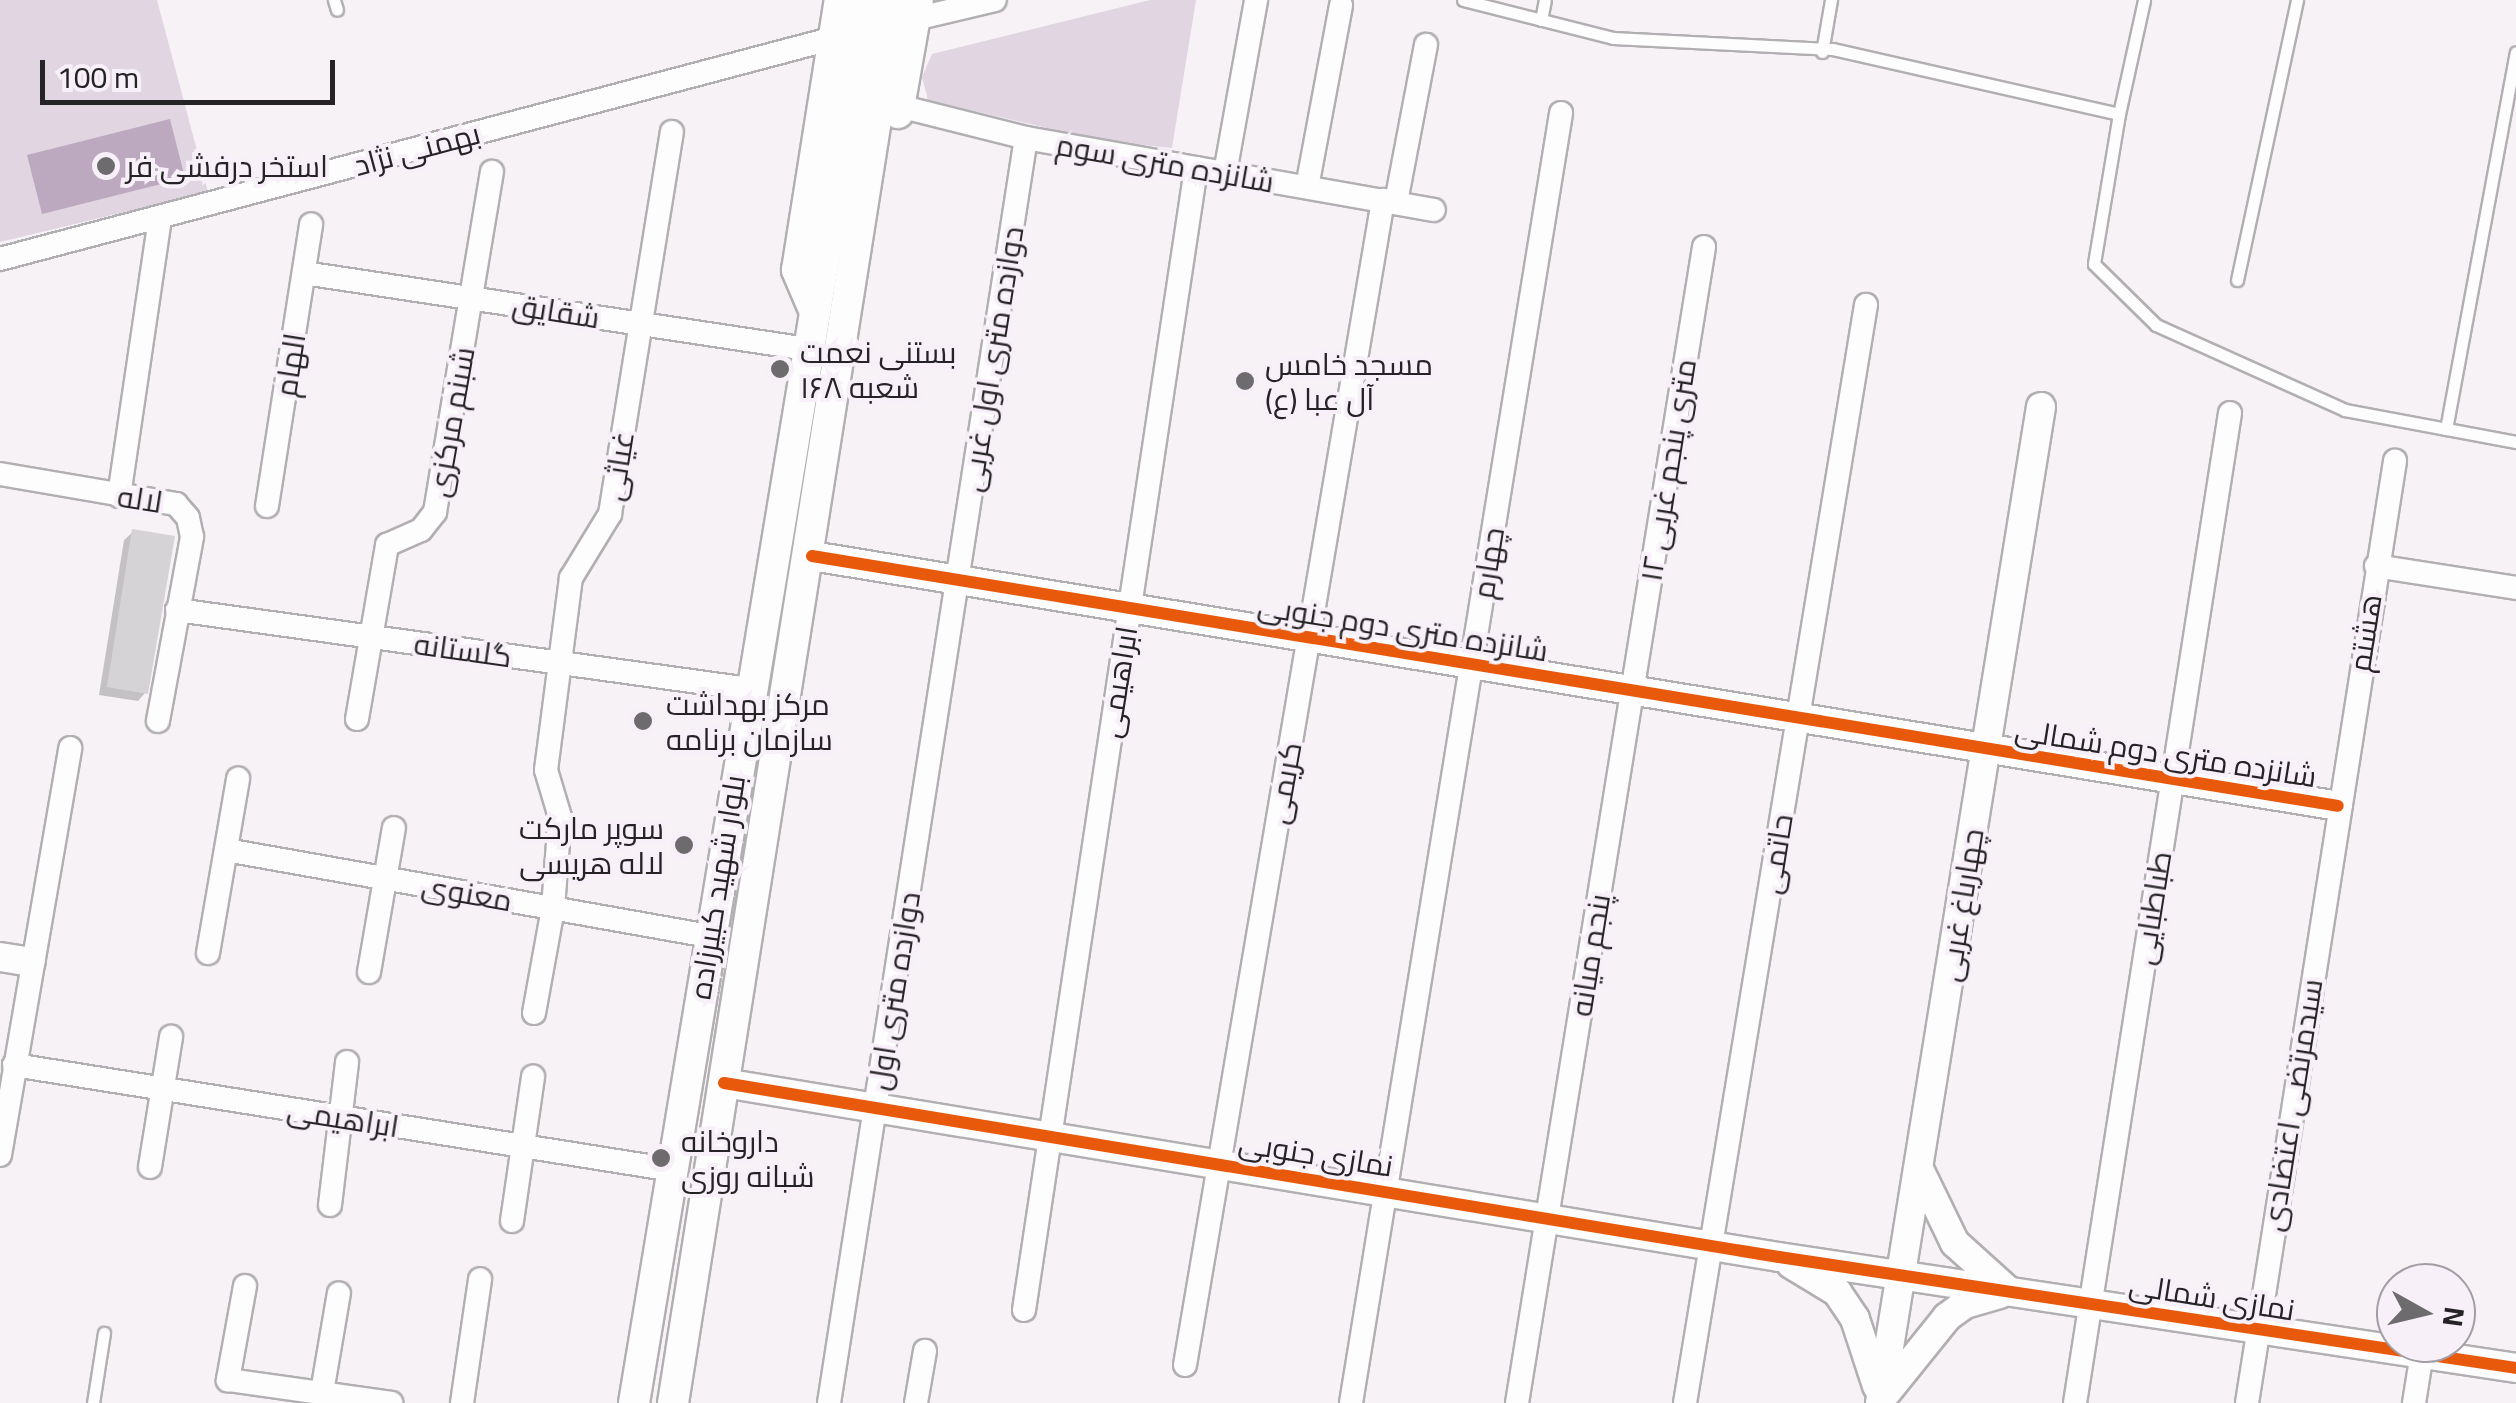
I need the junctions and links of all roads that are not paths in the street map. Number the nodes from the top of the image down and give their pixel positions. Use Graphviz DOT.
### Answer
graph roads {
  1 [pos="840,0"];
  2 [pos="868,0"];
  3 [pos="995,0"];
  4 [pos="1256,0"];
  5 [pos="1463,0"];
  6 [pos="1545,0"];
  7 [pos="1832,0"];
  8 [pos="2144,0"];
  9 [pos="2296,0"];
  10 [pos="1341,5"];
  11 [pos="909,6"];
  12 [pos="1541,20"];
  13 [pos="834,38"];
  14 [pos="1426,45"];
  15 [pos="1822,52"];
  16 [pos="2516,52"];
  17 [pos="899,106"];
  18 [pos="1561,113"];
  19 [pos="2119,114"];
  20 [pos="672,132"];
  21 [pos="1026,138"];
  22 [pos="1196,168"];
  23 [pos="492,172"];
  24 [pos="1225,173"];
  25 [pos="1306,187"];
  26 [pos="1389,201"];
  27 [pos="848,207"];
  28 [pos="1434,210"];
  29 [pos="160,217"];
  30 [pos="311,224"];
  31 [pos="1704,248"];
  32 [pos="0,260"];
  33 [pos="304,274"];
  34 [pos="2237,280"];
  35 [pos="472,299"];
  36 [pos="1866,305"];
  37 [pos="815,312"];
  38 [pos="848,318"];
  39 [pos="641,324"];
  40 [pos="807,349"];
  41 [pos="2041,407"];
  42 [pos="2230,412"];
  43 [pos="2446,428"];
  44 [pos="2516,442"];
  45 [pos="2394,461"];
  46 [pos="0,474"];
  47 [pos="119,496"];
  48 [pos="267,506"];
  49 [pos="812,556"];
  50 [pos="2376,566"];
  51 [pos="958,580"];
  52 [pos="2516,588"];
  53 [pos="1130,608"];
  54 [pos="178,610"];
  55 [pos="371,637"];
  56 [pos="1309,638"];
  57 [pos="564,664"];
  58 [pos="1471,665"];
  59 [pos="749,689"];
  60 [pos="1632,692"];
  61 [pos="357,719"];
  62 [pos="1798,719"];
  63 [pos="158,720"];
  64 [pos="70,748"];
  65 [pos="1986,750"];
  66 [pos="2172,778"];
  67 [pos="238,779"];
  68 [pos="2338,806"];
  69 [pos="394,828"];
  70 [pos="226,850"];
  71 [pos="385,878"];
  72 [pos="553,908"];
  73 [pos="709,936"];
  74 [pos="208,952"];
  75 [pos="0,957"];
  76 [pos="31,962"];
  77 [pos="370,972"];
  78 [pos="534,1013"];
  79 [pos="171,1036"];
  80 [pos="346,1062"];
  81 [pos="14,1065"];
  82 [pos="533,1077"];
  83 [pos="724,1083"];
  84 [pos="163,1089"];
  85 [pos="876,1108"];
  86 [pos="340,1118"];
  87 [pos="1050,1136"];
  88 [pos="522,1146"];
  89 [pos="0,1155"];
  90 [pos="1220,1164"];
  91 [pos="150,1167"];
  92 [pos="1918,1167"];
  93 [pos="672,1170"];
  94 [pos="1385,1191"];
  95 [pos="330,1205"];
  96 [pos="1548,1218"];
  97 [pos="512,1221"];
  98 [pos="1712,1244"];
  99 [pos="1780,1258"];
  100 [pos="1900,1275"];
  101 [pos="480,1279"];
  102 [pos="245,1286"];
  103 [pos="2011,1292"];
  104 [pos="339,1293"];
  105 [pos="2091,1304"];
  106 [pos="1024,1310"];
  107 [pos="2258,1329"];
  108 [pos="104,1333"];
  109 [pos="2376,1347"];
  110 [pos="925,1351"];
  111 [pos="2476,1362"];
  112 [pos="2421,1363"];
  113 [pos="1185,1365"];
  114 [pos="2516,1368"];
  115 [pos="322,1392"];
  116 [pos="93,1403"];
  117 [pos="391,1403"];
  118 [pos="462,1403"];
  119 [pos="634,1403"];
  120 [pos="674,1403"];
  121 [pos="829,1403"];
  122 [pos="916,1403"];
  123 [pos="1351,1403"];
  124 [pos="1518,1403"];
  125 [pos="1686,1403"];
  126 [pos="1880,1403"];
  127 [pos="2075,1403"];
  128 [pos="2247,1403"];
  129 [pos="2414,1403"];
  1 -- 13 [label="main road"];
  2 -- 27 [label="main road, بلوار شهید کبیرزاده"];
  3 -- 11 [label="street"];
  4 -- 24 [label="street"];
  5 -- 12 [label="lane"];
  6 -- 12 [label="lane"];
  7 -- 15 [label="lane"];
  8 -- 19 [label="lane"];
  9 -- 34 [label="lane"];
  10 -- 25 [label="street"];
  11 -- 17 [label="main road, بلوار شهید کبیرزاده"];
  11 -- 27 [label="main road, بلوار شهید کبیرزاده"];
  12 -- 15 [label="lane"];
  13 -- 29 [label="street, بهمنی نژاد"];
  13 -- 37 [label="main road"];
  14 -- 26 [label="street, کریمی"];
  15 -- 19 [label="lane"];
  16 -- 43 [label="lane"];
  17 -- 21 [label="street, شانزده متری سوم"];
  17 -- 38 [label="main road, بلوار شهید کبیرزاده"];
  18 -- 58 [label="street, چهارم"];
  19 -- 43 [label="lane"];
  20 -- 39 [label="street, غیاثی"];
  21 -- 22 [label="street, شانزده متری سوم"];
  21 -- 51 [label="street, دوازده متری اول غربی"];
  22 -- 24 [label="street, شانزده متری سوم"];
  22 -- 53 [label="street, ابراهیمی"];
  23 -- 35 [label="street, شبنم مرکزی"];
  24 -- 25 [label="street, شانزده متری سوم"];
  25 -- 26 [label="street, شانزده متری سوم"];
  26 -- 28 [label="street, شانزده متری سوم"];
  26 -- 56 [label="street, کریمی"];
  27 -- 37 [label="main road, بلوار شهید کبیرزاده"];
  27 -- 38 [label="main road, بلوار شهید کبیرزاده"];
  29 -- 32 [label="street, بهمنی نژاد"];
  29 -- 47 [label="street"];
  30 -- 33 [label="street, الهام"];
  31 -- 60 [label="street, ۱۲ متری پنجم غربی"];
  33 -- 35 [label="street, شقایق"];
  33 -- 48 [label="street, الهام"];
  35 -- 39 [label="street, شقایق"];
  35 -- 55 [label="street, شبنم مرکزی"];
  36 -- 62 [label="street, حاتمی"];
  37 -- 40 [label="main road, بلوار شهید کبیرزاده"];
  38 -- 49 [label="main road, بلوار شهید کبیرزاده"];
  39 -- 40 [label="street, شقایق"];
  39 -- 57 [label="street, غیاثی"];
  40 -- 59 [label="main road, بلوار شهید کبیرزاده"];
  41 -- 65 [label="street, چهارباغ غربی"];
  42 -- 66 [label="street, طباطبایی"];
  43 -- 44 [label="lane"];
  45 -- 50 [label="street, هشتم"];
  46 -- 47 [label="street, لاله"];
  47 -- 54 [label="street, لاله"];
  49 -- 51 [label="street, شانزده متری دوم جنوبی"];
  49 -- 83 [label="main road, بلوار شهید کبیرزاده"];
  50 -- 52 [label="street"];
  50 -- 68 [label="street, هشتم"];
  51 -- 53 [label="street, شانزده متری دوم جنوبی"];
  51 -- 85 [label="street, دوازده متری اول"];
  53 -- 56 [label="street, شانزده متری دوم جنوبی"];
  53 -- 87 [label="street, ابراهیمی"];
  54 -- 55 [label="street, گلستانه"];
  54 -- 63 [label="street, لاله"];
  55 -- 57 [label="street, گلستانه"];
  55 -- 61 [label="street, شبنم مرکزی"];
  56 -- 58 [label="street, شانزده متری دوم جنوبی"];
  56 -- 90 [label="street, کریمی"];
  57 -- 59 [label="street, گلستانه"];
  57 -- 72 [label="street, غیاثی"];
  58 -- 60 [label="street, شانزده متری دوم جنوبی"];
  58 -- 94 [label="street, چهارم"];
  59 -- 73 [label="main road, بلوار شهید کبیرزاده"];
  60 -- 62 [label="street, شانزده متری دوم جنوبی"];
  60 -- 96 [label="street, پنجم میانه"];
  62 -- 65 [label="street, شانزده متری دوم جنوبی"];
  62 -- 98 [label="street, حاتمی"];
  64 -- 76 [label="street"];
  65 -- 66 [label="street, شانزده متری دوم شمالی"];
  65 -- 92 [label="street, چهارباغ غربی"];
  66 -- 68 [label="street, شانزده متری دوم شمالی"];
  66 -- 105 [label="street, طباطبایی"];
  67 -- 70 [label="street"];
  68 -- 107 [label="street, سیدمرتضی اعتضادی"];
  69 -- 71 [label="street"];
  70 -- 71 [label="street, معنوی"];
  70 -- 74 [label="street"];
  71 -- 72 [label="street, معنوی"];
  71 -- 77 [label="street"];
  72 -- 73 [label="street, معنوی"];
  72 -- 78 [label="street, غیاثی"];
  73 -- 93 [label="main road, بلوار شهید کبیرزاده"];
  75 -- 76 [label="street"];
  76 -- 81 [label="street"];
  79 -- 84 [label="street"];
  80 -- 86 [label="street"];
  81 -- 84 [label="street, ابراهیمی"];
  81 -- 89 [label="street"];
  82 -- 88 [label="street"];
  83 -- 85 [label="street, نمازی جنوبی"];
  83 -- 120 [label="main road, بلوار شهید کبیرزاده"];
  84 -- 86 [label="street, ابراهیمی"];
  84 -- 91 [label="street"];
  85 -- 87 [label="street, نمازی جنوبی"];
  85 -- 121 [label="street, دوازده متری اول"];
  86 -- 88 [label="street, ابراهیمی"];
  86 -- 95 [label="street"];
  87 -- 90 [label="street, نمازی جنوبی"];
  87 -- 106 [label="street, ابراهیمی"];
  88 -- 93 [label="street, ابراهیمی"];
  88 -- 97 [label="street"];
  90 -- 94 [label="street, نمازی جنوبی"];
  90 -- 113 [label="street, کریمی"];
  92 -- 100 [label="street, چهارباغ غربی"];
  92 -- 103 [label="street"];
  93 -- 119 [label="main road, بلوار شهید کبیرزاده"];
  94 -- 96 [label="street, نمازی جنوبی"];
  94 -- 123 [label="street, چهارم"];
  96 -- 98 [label="street, نمازی جنوبی"];
  96 -- 124 [label="street, پنجم میانه"];
  98 -- 99 [label="street, نمازی جنوبی"];
  98 -- 125 [label="street, حاتمی"];
  99 -- 100 [label="street, نمازی جنوبی"];
  99 -- 126 [label="street"];
  100 -- 103 [label="street, نمازی شمالی"];
  100 -- 126 [label="street, چهارباغ غربی"];
  101 -- 118 [label="street"];
  102 -- 115 [label="street"];
  103 -- 105 [label="street, نمازی شمالی"];
  103 -- 126 [label="street"];
  104 -- 115 [label="street"];
  105 -- 107 [label="street, نمازی شمالی"];
  105 -- 127 [label="street, طباطبایی"];
  107 -- 109 [label="street, نمازی شمالی"];
  107 -- 128 [label="street, سیدمرتضی اعتضادی"];
  108 -- 116 [label="lane"];
  110 -- 122 [label="street"];
  111 -- 114 [label="street, نمازی شمالی"];
  112 -- 129 [label="street"];
  115 -- 117 [label="street"];
}
